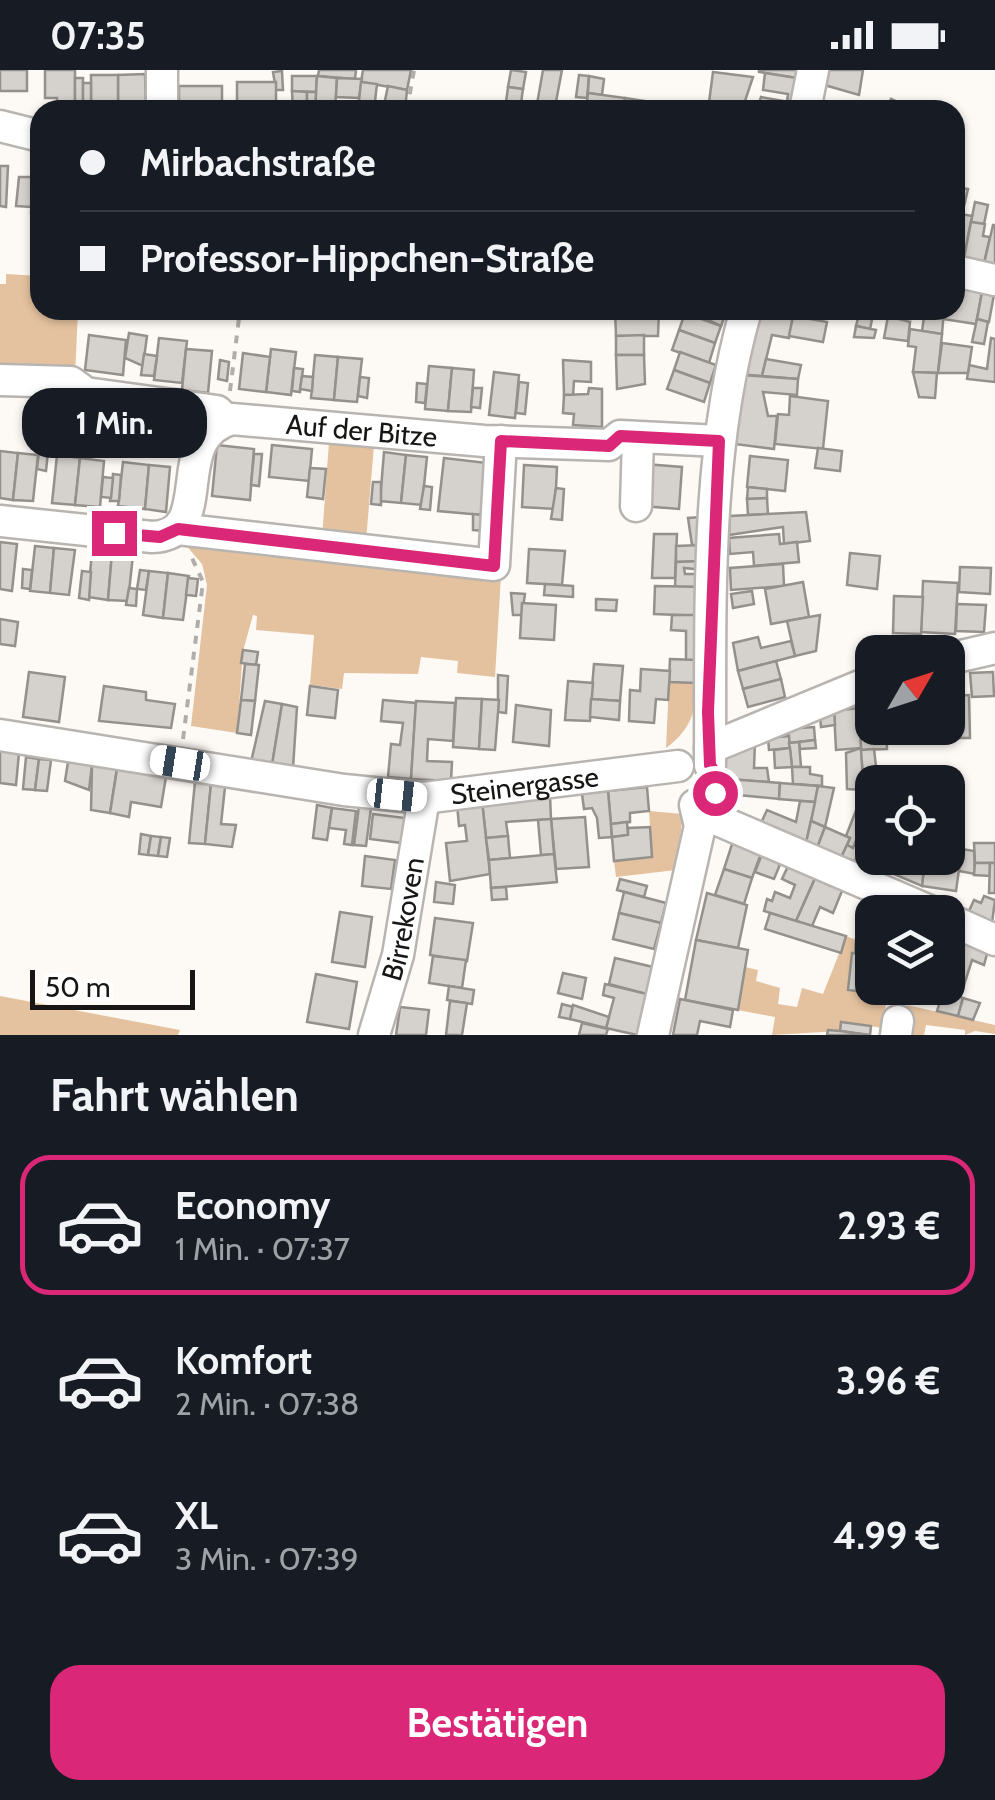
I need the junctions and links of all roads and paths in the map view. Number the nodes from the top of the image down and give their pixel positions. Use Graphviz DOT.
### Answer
graph roads {
  1 [pos="162,70"];
  2 [pos="414,70"];
  3 [pos="813,70"];
  4 [pos="162,100"];
  5 [pos="410,100"];
  6 [pos="808,100"];
  7 [pos="0,126"];
  8 [pos="30,134"];
  9 [pos="965,273"];
  10 [pos="995,280"];
  11 [pos="238,320"];
  12 [pos="743,320"];
  13 [pos="0,380"];
  14 [pos="221,423"];
  15 [pos="638,438"];
  16 [pos="501,441"];
  17 [pos="719,441"];
  18 [pos="636,506"];
  19 [pos="0,521"];
  20 [pos="173,532"];
  21 [pos="995,648"];
  22 [pos="965,655"];
  23 [pos="855,690"];
  24 [pos="0,735"];
  25 [pos="180,763"];
  26 [pos="693,777"];
  27 [pos="424,798"];
  28 [pos="892,895"];
  29 [pos="965,927"];
  30 [pos="995,940"];
  31 [pos="374,1035"];
  32 [pos="653,1035"];
  1 -- 4 [label="street"];
  2 -- 5 [label="path"];
  3 -- 6 [label="street"];
  7 -- 8 [label="street"];
  9 -- 10 [label="street"];
  11 -- 14 [label="path"];
  12 -- 17 [label="street"];
  13 -- 14 [label="street, Auf der Bitze"];
  14 -- 16 [label="street, Auf der Bitze"];
  14 -- 20 [label="street"];
  15 -- 16 [label="street, Auf der Bitze"];
  15 -- 17 [label="street, Auf der Bitze"];
  15 -- 18 [label="street"];
  16 -- 20 [label="street"];
  17 -- 26 [label="street"];
  19 -- 20 [label="street"];
  20 -- 25 [label="path"];
  21 -- 22 [label="street"];
  23 -- 26 [label="street, Steinergasse"];
  24 -- 25 [label="street, Steinergasse"];
  25 -- 27 [label="street, Steinergasse"];
  26 -- 27 [label="street, Steinergasse"];
  26 -- 28 [label="street"];
  26 -- 32 [label="street"];
  27 -- 31 [label="street, Birrekoven"];
  29 -- 30 [label="street"];
}
